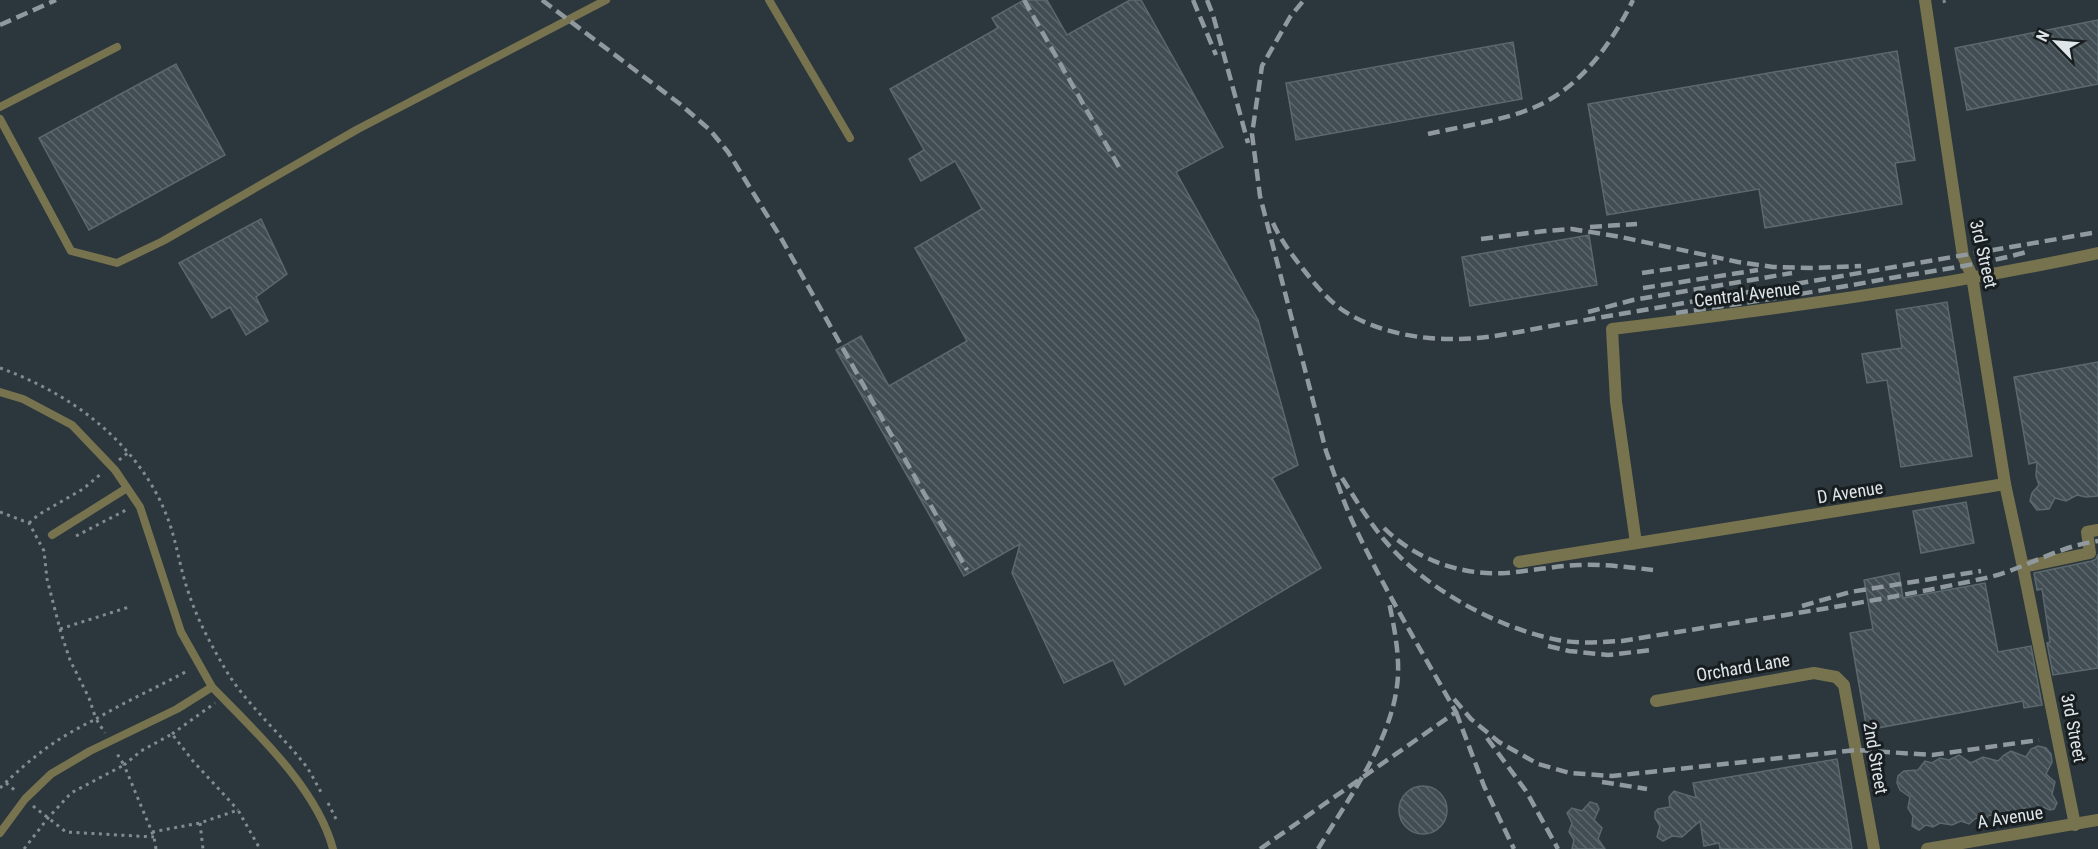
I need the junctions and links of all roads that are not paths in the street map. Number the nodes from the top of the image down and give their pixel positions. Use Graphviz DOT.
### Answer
graph roads {
  1 [pos="606,0"];
  2 [pos="769,0"];
  3 [pos="1925,0"];
  4 [pos="117,47"];
  5 [pos="0,108"];
  6 [pos="0,120"];
  7 [pos="850,138"];
  8 [pos="2098,254"];
  9 [pos="1972,276"];
  10 [pos="0,392"];
  11 [pos="2005,484"];
  12 [pos="127,488"];
  13 [pos="2098,531"];
  14 [pos="52,535"];
  15 [pos="1636,543"];
  16 [pos="1519,561"];
  17 [pos="2024,567"];
  18 [pos="1836,677"];
  19 [pos="212,687"];
  20 [pos="1656,701"];
  21 [pos="0,814"];
  22 [pos="9,820"];
  23 [pos="2098,820"];
  24 [pos="2075,825"];
  25 [pos="0,833"];
  26 [pos="333,849"];
  27 [pos="1874,849"];
  28 [pos="1927,849"];
  1 -- 6 [label="lane"];
  2 -- 7 [label="lane"];
  3 -- 9 [label="street, 3rd Street"];
  4 -- 5 [label="lane"];
  8 -- 9 [label="street, Central Avenue"];
  9 -- 11 [label="street, 3rd Street"];
  9 -- 15 [label="street, Central Avenue"];
  10 -- 12 [label="lane"];
  11 -- 15 [label="street, D Avenue"];
  11 -- 17 [label="street"];
  12 -- 14 [label="lane"];
  12 -- 19 [label="lane"];
  13 -- 17 [label="street"];
  15 -- 16 [label="street, D Avenue"];
  17 -- 24 [label="street, 3rd Street"];
  18 -- 20 [label="street, Orchard Lane"];
  18 -- 27 [label="street, 2nd Street"];
  19 -- 22 [label="lane"];
  19 -- 26 [label="lane"];
  21 -- 22 [label="lane"];
  22 -- 25 [label="lane"];
  23 -- 24 [label="street, A Avenue"];
  24 -- 28 [label="street, A Avenue"];
}
